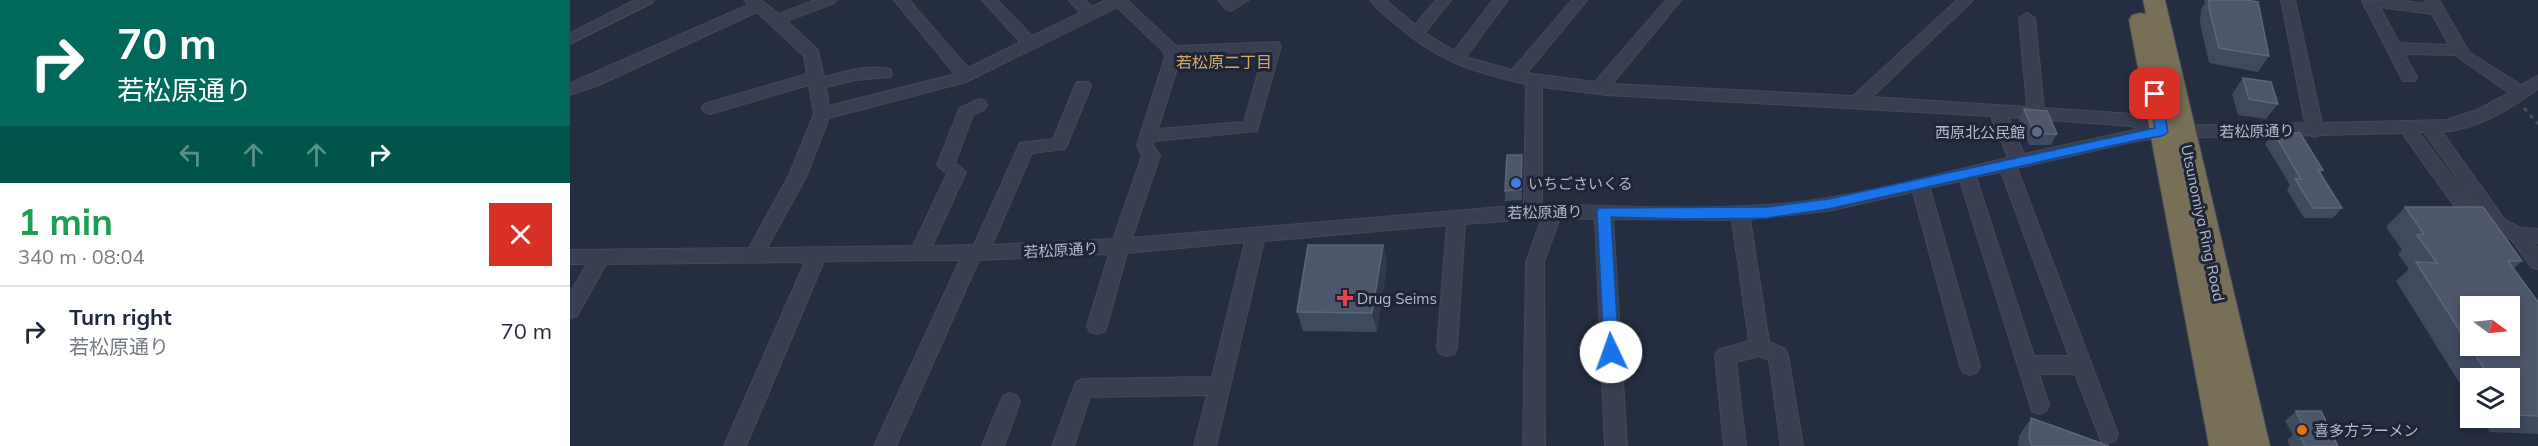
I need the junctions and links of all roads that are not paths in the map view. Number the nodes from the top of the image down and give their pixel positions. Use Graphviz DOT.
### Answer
graph roads {
  1 [pos="647,0"];
  2 [pos="829,0"];
  3 [pos="901,0"];
  4 [pos="989,0"];
  5 [pos="1076,0"];
  6 [pos="1118,0"];
  7 [pos="1225,0"];
  8 [pos="1242,0"];
  9 [pos="1377,0"];
  10 [pos="1444,0"];
  11 [pos="1501,0"];
  12 [pos="1580,0"];
  13 [pos="1674,0"];
  14 [pos="1966,0"];
  15 [pos="2136,0"];
  16 [pos="2154,0"];
  17 [pos="2289,0"];
  18 [pos="754,3"];
  19 [pos="2434,5"];
  20 [pos="1090,14"];
  21 [pos="2026,18"];
  22 [pos="777,20"];
  23 [pos="1416,34"];
  24 [pos="570,39"];
  25 [pos="1030,44"];
  26 [pos="2392,48"];
  27 [pos="2458,50"];
  28 [pos="1171,51"];
  29 [pos="1456,58"];
  30 [pos="884,73"];
  31 [pos="965,75"];
  32 [pos="1516,76"];
  33 [pos="2409,77"];
  34 [pos="1534,79"];
  35 [pos="817,81"];
  36 [pos="2538,81"];
  37 [pos="1083,86"];
  38 [pos="1600,87"];
  39 [pos="570,89"];
  40 [pos="2517,96"];
  41 [pos="1858,101"];
  42 [pos="979,105"];
  43 [pos="710,108"];
  44 [pos="1998,111"];
  45 [pos="2036,113"];
  46 [pos="822,114"];
  47 [pos="2430,128"];
  48 [pos="2408,129"];
  49 [pos="2315,130"];
  50 [pos="2173,132"];
  51 [pos="1147,136"];
  52 [pos="2012,163"];
  53 [pos="1966,174"];
  54 [pos="1920,184"];
  55 [pos="1554,210"];
  56 [pos="1533,211"];
  57 [pos="1604,211"];
  58 [pos="1740,214"];
  59 [pos="1457,216"];
  60 [pos="1256,235"];
  61 [pos="2518,236"];
  62 [pos="2538,236"];
  63 [pos="2492,245"];
  64 [pos="1120,246"];
  65 [pos="976,252"];
  66 [pos="818,253"];
  67 [pos="919,253"];
  68 [pos="755,254"];
  69 [pos="601,256"];
  70 [pos="570,257"];
  71 [pos="2538,262"];
  72 [pos="570,310"];
  73 [pos="1097,326"];
  74 [pos="1760,347"];
  75 [pos="1447,348"];
  76 [pos="2082,364"];
  77 [pos="2026,365"];
  78 [pos="1970,366"];
  79 [pos="1219,386"];
  80 [pos="1010,402"];
  81 [pos="2039,405"];
  82 [pos="2108,434"];
  83 [pos="735,446"];
  84 [pos="885,446"];
  85 [pos="993,446"];
  86 [pos="1063,446"];
  87 [pos="1205,446"];
  88 [pos="1534,446"];
  89 [pos="1616,446"];
  90 [pos="1735,446"];
  91 [pos="1792,446"];
  92 [pos="2224,446"];
  93 [pos="2254,446"];
  1 -- 24 [label="street"];
  2 -- 22 [label="street"];
  3 -- 31 [label="street"];
  4 -- 25 [label="street"];
  5 -- 20 [label="street"];
  6 -- 20 [label="street"];
  6 -- 28 [label="street"];
  7 -- 8 [label="street"];
  9 -- 23 [label="street"];
  10 -- 23 [label="street"];
  11 -- 29 [label="street"];
  12 -- 32 [label="street"];
  13 -- 38 [label="street"];
  14 -- 41 [label="street"];
  15 -- 50 [label="highway, Utsunomiya Ring Road"];
  16 -- 50 [label="highway, Utsunomiya Ring Road"];
  17 -- 49 [label="street"];
  18 -- 22 [label="street"];
  18 -- 39 [label="street"];
  19 -- 26 [label="street"];
  19 -- 27 [label="street"];
  20 -- 25 [label="street"];
  21 -- 45 [label="street"];
  22 -- 35 [label="street"];
  23 -- 29 [label="street"];
  25 -- 31 [label="street"];
  26 -- 27 [label="street"];
  26 -- 33 [label="street"];
  27 -- 40 [label="street"];
  28 -- 51 [label="street"];
  28 -- 51 [label="street"];
  29 -- 32 [label="street"];
  30 -- 35 [label="street"];
  31 -- 46 [label="street"];
  32 -- 34 [label="street"];
  34 -- 38 [label="street"];
  34 -- 56 [label="street"];
  35 -- 43 [label="street"];
  35 -- 46 [label="street"];
  36 -- 40 [label="street, 若松原通り"];
  37 -- 65 [label="street"];
  38 -- 41 [label="street"];
  40 -- 47 [label="street, 若松原通り"];
  41 -- 44 [label="street"];
  42 -- 67 [label="street"];
  44 -- 45 [label="street"];
  44 -- 52 [label="street"];
  45 -- 50 [label="street"];
  46 -- 68 [label="street"];
  47 -- 48 [label="street, 若松原通り"];
  47 -- 61 [label="street"];
  48 -- 49 [label="street, 若松原通り"];
  48 -- 63 [label="street"];
  49 -- 50 [label="street, 若松原通り"];
  50 -- 52 [label="street, 若松原通り"];
  50 -- 92 [label="highway, Utsunomiya Ring Road"];
  50 -- 93 [label="highway, Utsunomiya Ring Road"];
  51 -- 64 [label="street"];
  52 -- 53 [label="street, 若松原通り"];
  52 -- 76 [label="street"];
  53 -- 54 [label="street, 若松原通り"];
  53 -- 77 [label="street"];
  54 -- 58 [label="street, 若松原通り"];
  54 -- 78 [label="street"];
  55 -- 56 [label="street, 若松原通り"];
  55 -- 57 [label="street, 若松原通り"];
  55 -- 88 [label="street"];
  56 -- 59 [label="street, 若松原通り"];
  57 -- 58 [label="street, 若松原通り"];
  57 -- 89 [label="street"];
  58 -- 74 [label="street"];
  59 -- 60 [label="street, 若松原通り"];
  59 -- 75 [label="street"];
  60 -- 64 [label="street, 若松原通り"];
  60 -- 79 [label="street"];
  61 -- 62 [label="street"];
  61 -- 71 [label="street"];
  64 -- 65 [label="street, 若松原通り"];
  64 -- 73 [label="street"];
  65 -- 67 [label="street, 若松原通り"];
  65 -- 84 [label="street"];
  66 -- 67 [label="street, 若松原通り"];
  66 -- 68 [label="street, 若松原通り"];
  66 -- 83 [label="street"];
  68 -- 69 [label="street, 若松原通り"];
  69 -- 70 [label="street, 若松原通り"];
  69 -- 72 [label="street"];
  74 -- 90 [label="street"];
  74 -- 91 [label="street"];
  76 -- 77 [label="street"];
  76 -- 82 [label="street"];
  77 -- 81 [label="street"];
  79 -- 86 [label="street"];
  79 -- 87 [label="street"];
  80 -- 85 [label="street"];
}
